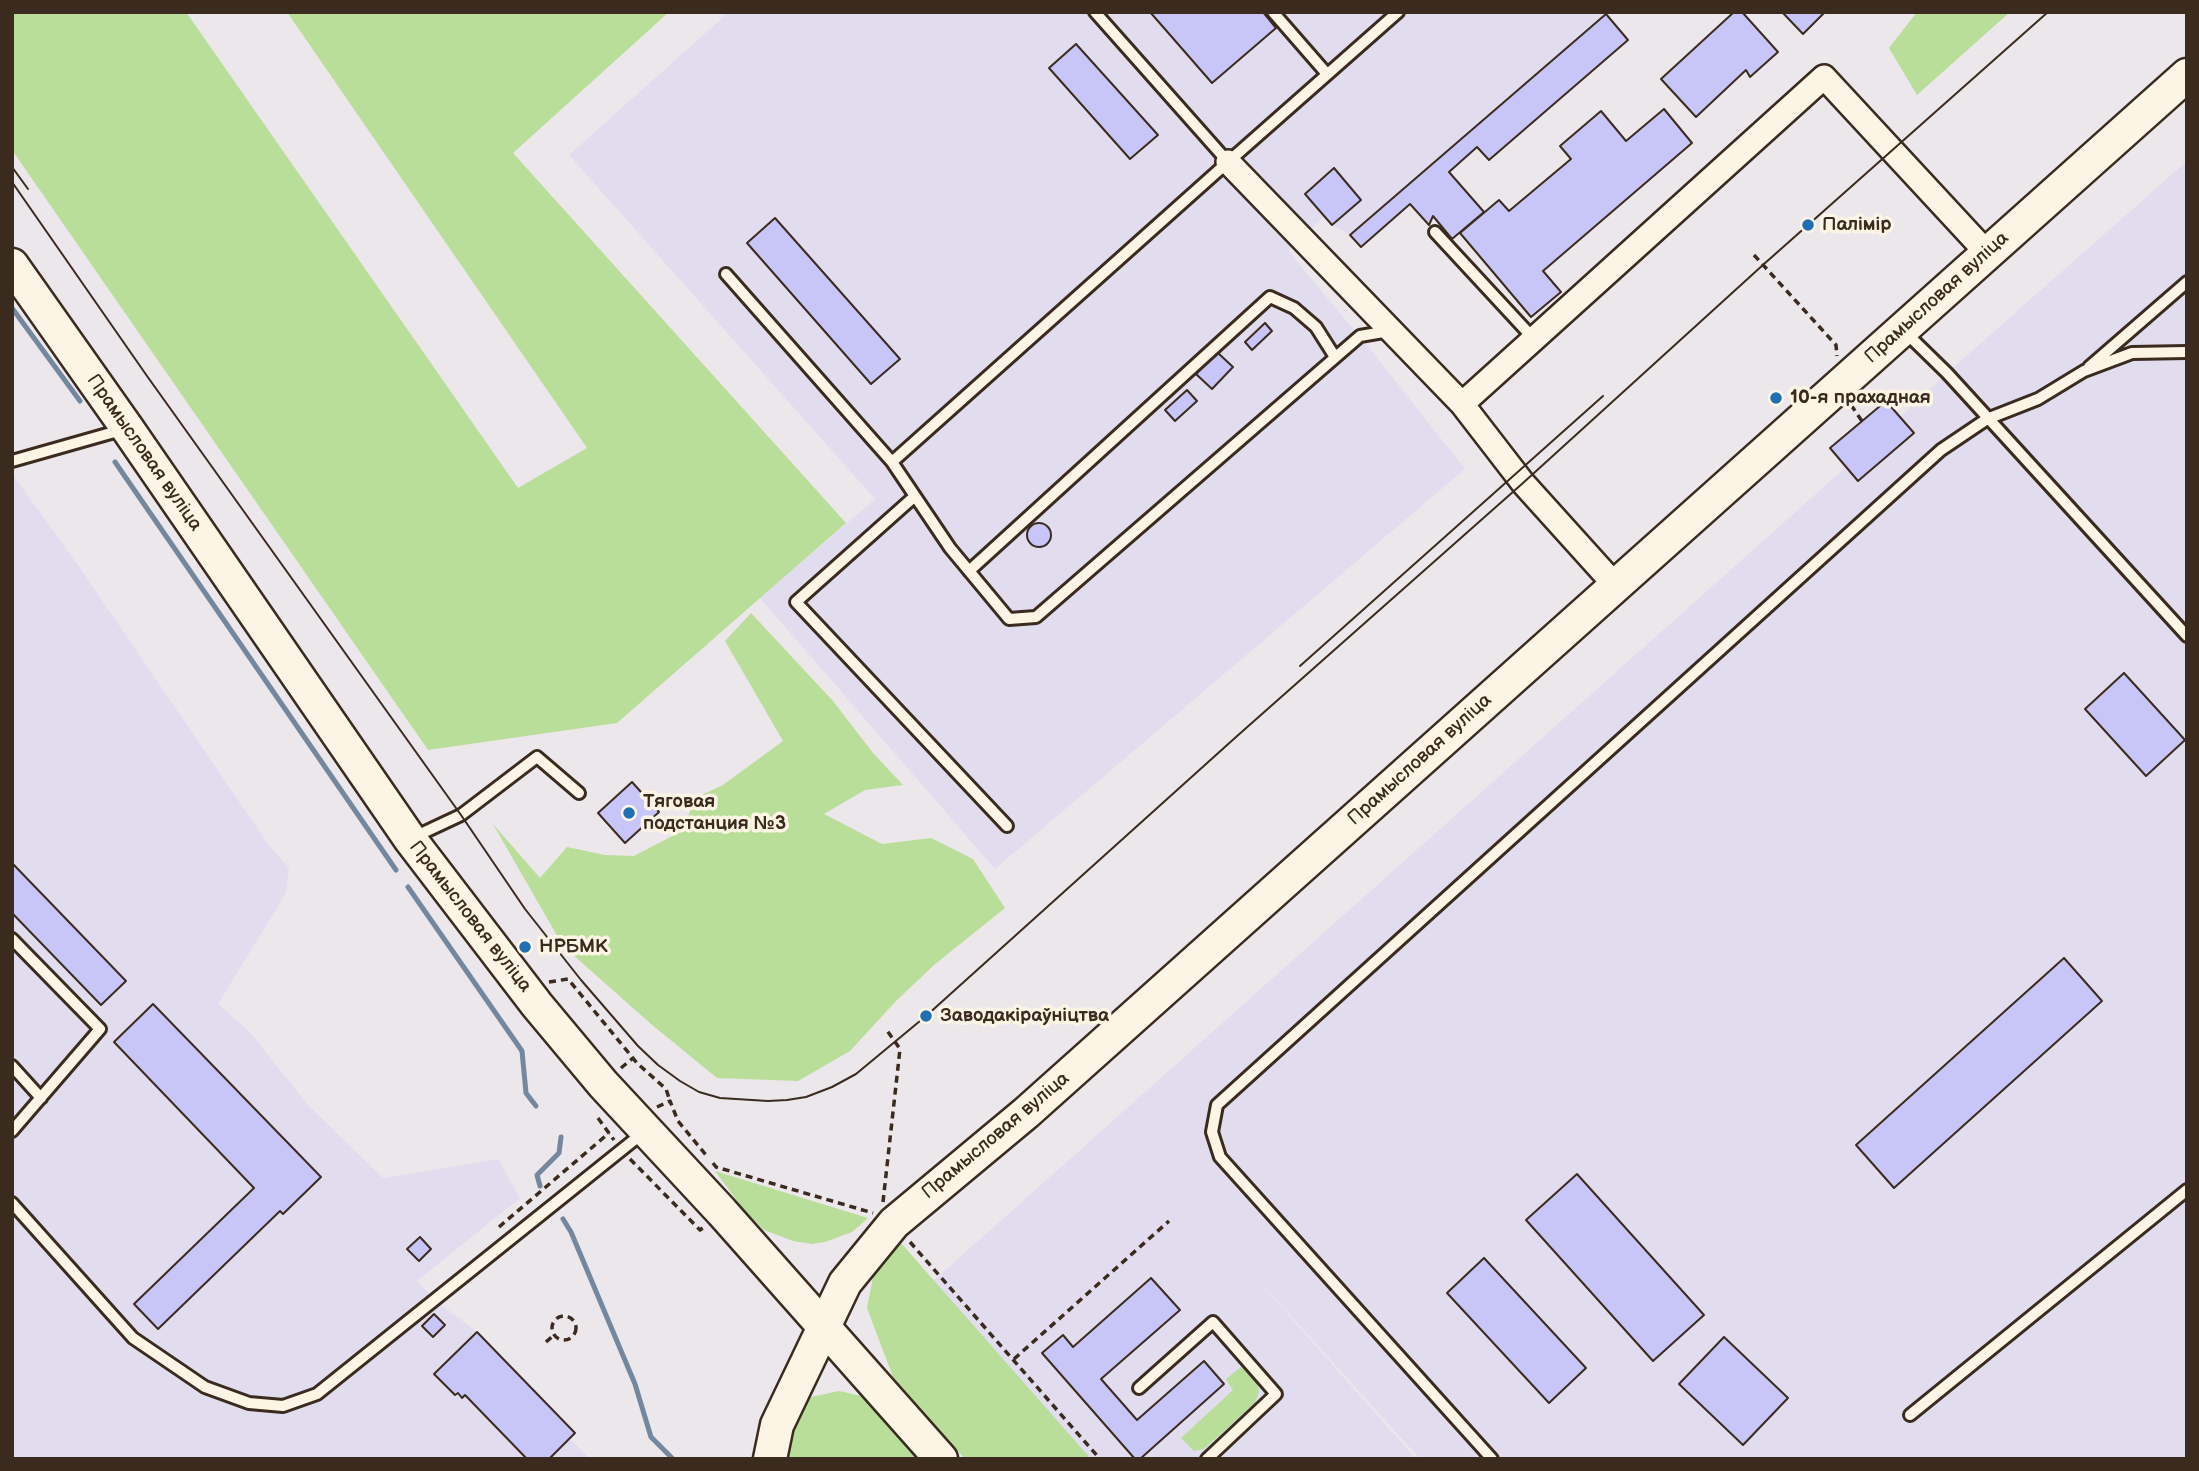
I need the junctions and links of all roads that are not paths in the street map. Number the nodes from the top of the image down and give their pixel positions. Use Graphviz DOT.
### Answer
graph roads {
  1 [pos="1094,12"];
  2 [pos="1273,12"];
  3 [pos="1398,12"];
  4 [pos="1327,74"];
  5 [pos="2187,75"];
  6 [pos="1227,162"];
  7 [pos="1435,232"];
  8 [pos="1987,254"];
  9 [pos="12,265"];
  10 [pos="726,274"];
  11 [pos="2187,282"];
  12 [pos="1902,329"];
  13 [pos="1391,330"];
  14 [pos="1534,339"];
  15 [pos="2187,352"];
  16 [pos="1335,357"];
  17 [pos="2084,371"];
  18 [pos="1462,404"];
  19 [pos="1987,419"];
  20 [pos="127,428"];
  21 [pos="12,461"];
  22 [pos="892,462"];
  23 [pos="915,496"];
  24 [pos="970,571"];
  25 [pos="1615,585"];
  26 [pos="2187,636"];
  27 [pos="579,793"];
  28 [pos="1007,825"];
  29 [pos="410,839"];
  30 [pos="12,939"];
  31 [pos="12,1066"];
  32 [pos="41,1098"];
  33 [pos="14,1124"];
  34 [pos="646,1130"];
  35 [pos="2187,1189"];
  36 [pos="12,1203"];
  37 [pos="824,1325"];
  38 [pos="1139,1388"];
  39 [pos="1910,1415"];
  40 [pos="770,1459"];
  41 [pos="941,1459"];
  42 [pos="1207,1459"];
  43 [pos="1492,1459"];
  1 -- 6 [label="lane"];
  2 -- 4 [label="lane"];
  3 -- 4 [label="lane"];
  4 -- 6 [label="lane"];
  5 -- 8 [label="main road, Прамысловая вуліца"];
  6 -- 13 [label="street"];
  6 -- 22 [label="lane"];
  7 -- 14 [label="lane"];
  8 -- 12 [label="main road, Прамысловая вуліца"];
  8 -- 14 [label="street"];
  9 -- 20 [label="main road, Прамысловая вуліца"];
  10 -- 22 [label="lane"];
  11 -- 17 [label="lane"];
  12 -- 19 [label="lane"];
  12 -- 25 [label="main road, Прамысловая вуліца"];
  13 -- 16 [label="lane"];
  13 -- 18 [label="street"];
  14 -- 18 [label="street"];
  15 -- 17 [label="lane"];
  16 -- 24 [label="lane"];
  16 -- 24 [label="lane"];
  17 -- 19 [label="lane"];
  18 -- 25 [label="street"];
  19 -- 26 [label="lane"];
  19 -- 43 [label="lane"];
  20 -- 21 [label="lane"];
  20 -- 29 [label="main road, Прамысловая вуліца"];
  22 -- 23 [label="lane"];
  23 -- 24 [label="lane"];
  23 -- 28 [label="lane"];
  25 -- 37 [label="main road, Прамысловая вуліца"];
  27 -- 29 [label="lane"];
  29 -- 34 [label="main road, Прамысловая вуліца"];
  30 -- 32 [label="lane"];
  31 -- 32 [label="lane"];
  32 -- 33 [label="lane"];
  34 -- 36 [label="lane"];
  34 -- 37 [label="main road, Прамысловая вуліца"];
  35 -- 39 [label="lane"];
  37 -- 40 [label="main road"];
  37 -- 41 [label="main road"];
  38 -- 42 [label="lane"];
}
